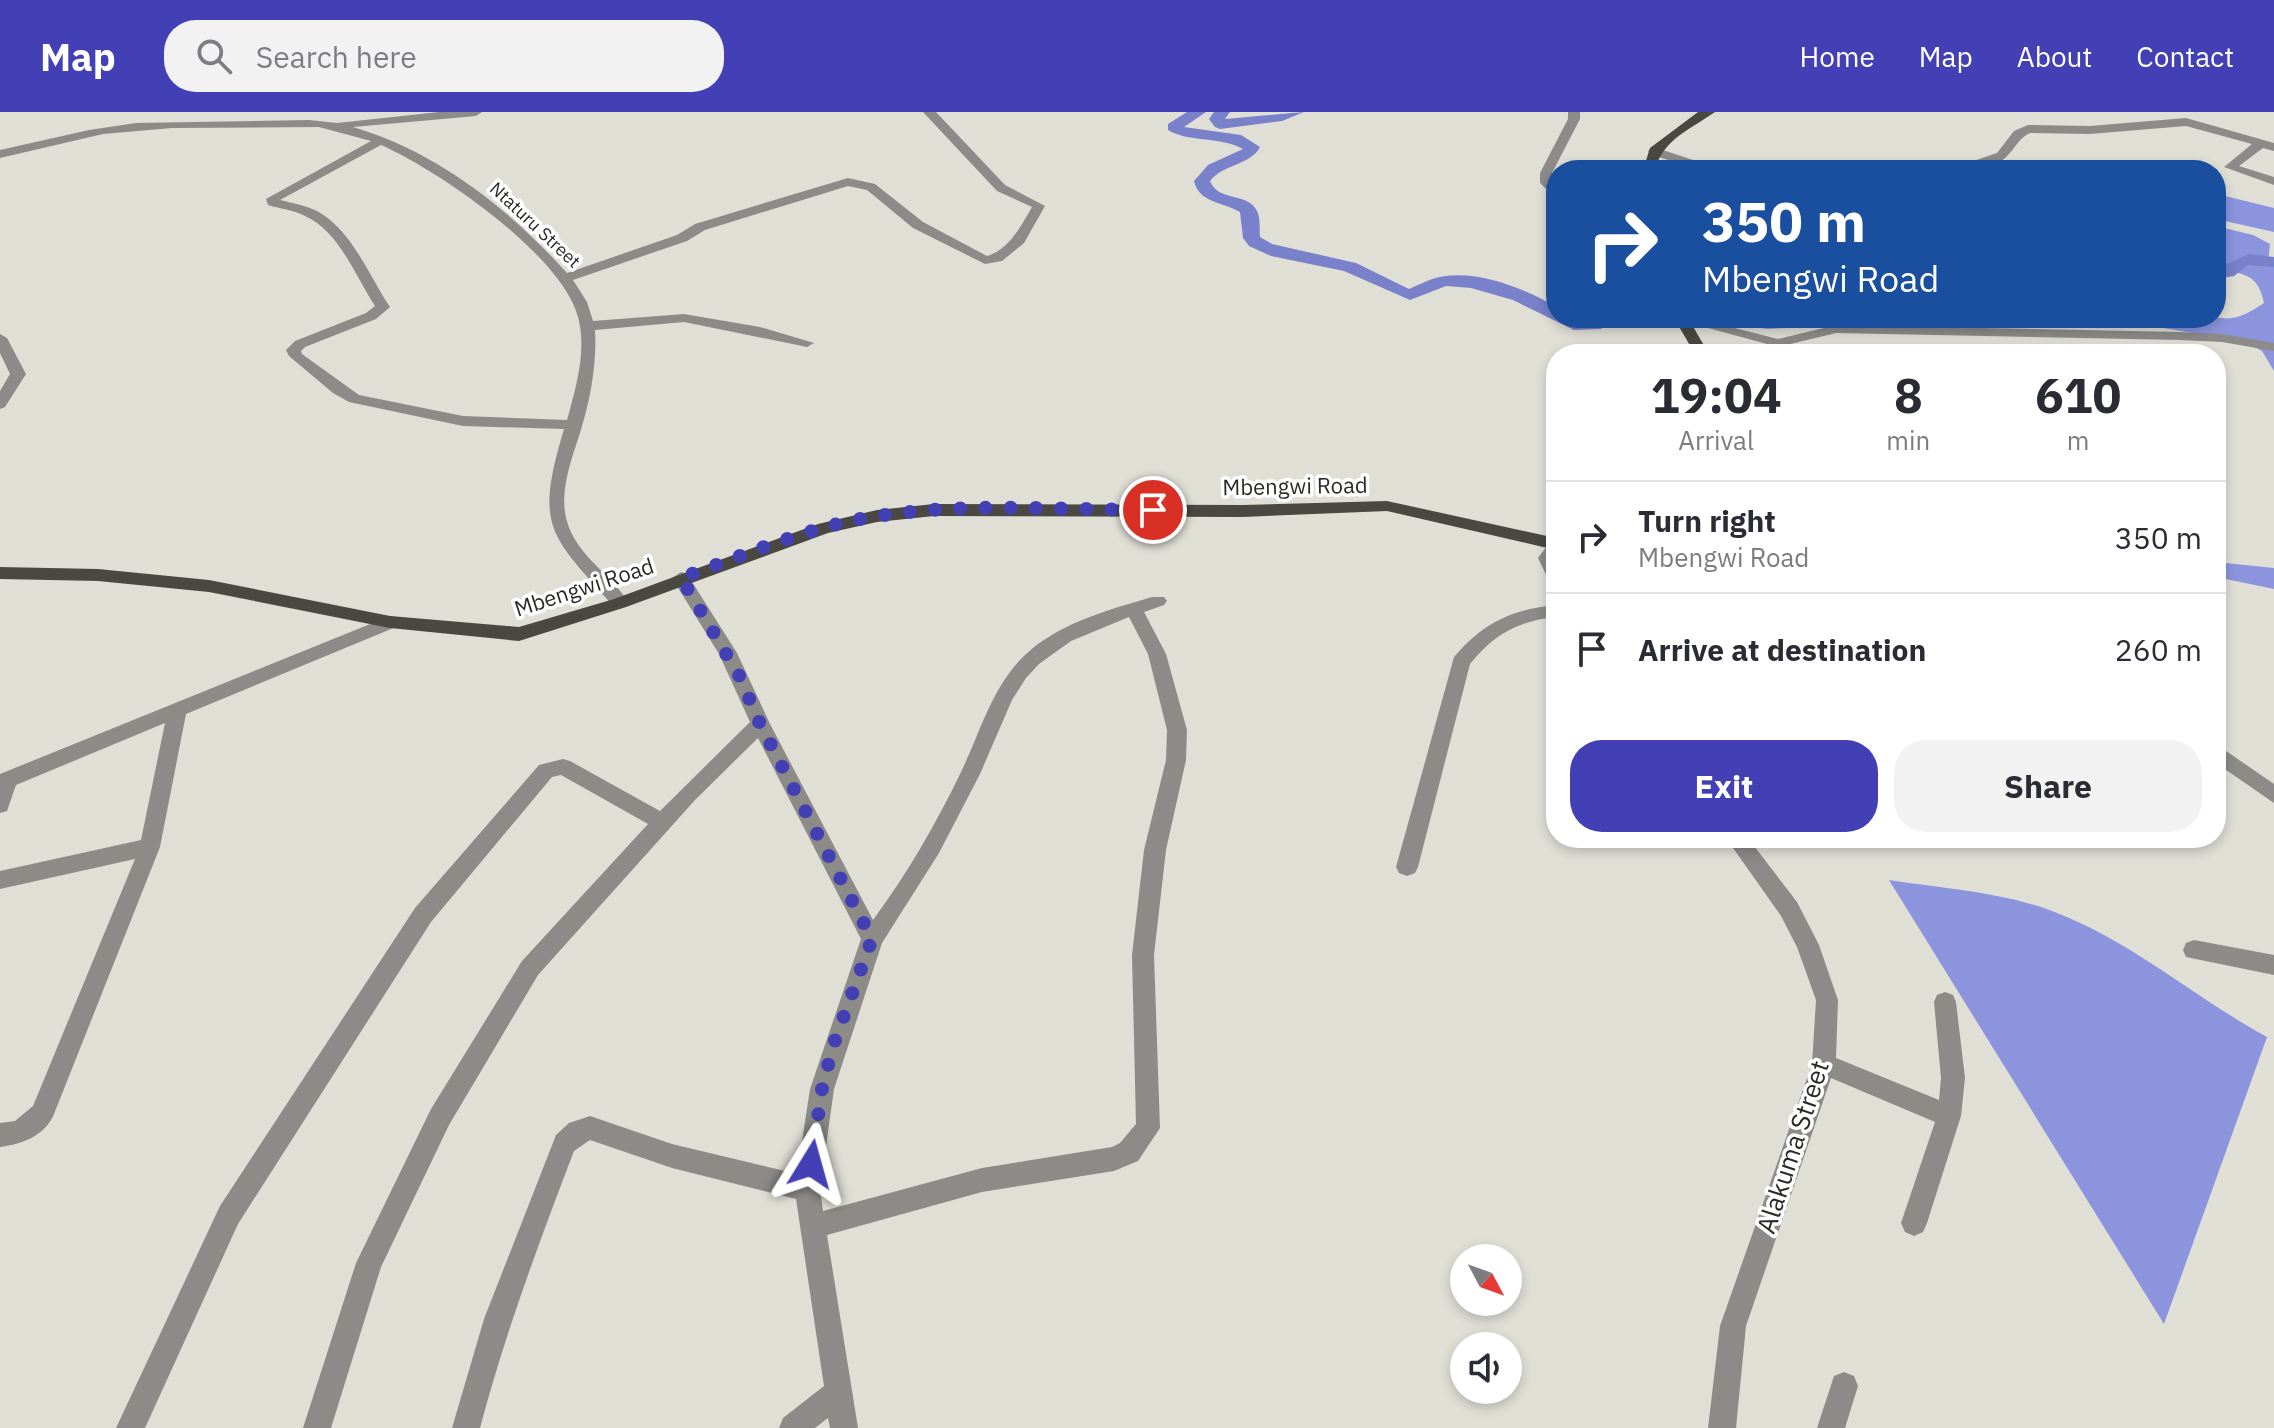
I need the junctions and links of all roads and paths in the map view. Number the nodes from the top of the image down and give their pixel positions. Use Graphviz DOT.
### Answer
graph roads {
  1 [pos="476,112"];
  2 [pos="929,112"];
  3 [pos="1574,112"];
  4 [pos="1709,112"];
  5 [pos="323,121"];
  6 [pos="378,142"];
  7 [pos="2267,145"];
  8 [pos="1654,151"];
  9 [pos="0,154"];
  10 [pos="1553,160"];
  11 [pos="1652,160"];
  12 [pos="1681,160"];
  13 [pos="1992,160"];
  14 [pos="2274,181"];
  15 [pos="566,278"];
  16 [pos="588,326"];
  17 [pos="1720,328"];
  18 [pos="0,338"];
  19 [pos="807,343"];
  20 [pos="2274,347"];
  21 [pos="0,404"];
  22 [pos="575,425"];
  23 [pos="1546,543"];
  24 [pos="0,573"];
  25 [pos="681,578"];
  26 [pos="1158,601"];
  27 [pos="620,603"];
  28 [pos="1134,609"];
  29 [pos="1546,612"];
  30 [pos="390,622"];
  31 [pos="177,711"];
  32 [pos="760,724"];
  33 [pos="2226,759"];
  34 [pos="4,781"];
  35 [pos="2274,795"];
  36 [pos="0,805"];
  37 [pos="662,822"];
  38 [pos="150,847"];
  39 [pos="1743,848"];
  40 [pos="1407,867"];
  41 [pos="0,880"];
  42 [pos="872,939"];
  43 [pos="2194,950"];
  44 [pos="2274,965"];
  45 [pos="1945,1002"];
  46 [pos="1824,1064"];
  47 [pos="1949,1116"];
  48 [pos="0,1135"];
  49 [pos="807,1189"];
  50 [pos="1914,1223"];
  51 [pos="815,1226"];
  52 [pos="1844,1386"];
  53 [pos="837,1393"];
  54 [pos="466,1427"];
  55 [pos="130,1428"];
  56 [pos="317,1428"];
  57 [pos="793,1428"];
  58 [pos="844,1428"];
  59 [pos="1722,1428"];
  60 [pos="1831,1428"];
  1 -- 5 [label="street"];
  2 -- 15 [label="street"];
  3 -- 10 [label="street"];
  4 -- 8 [label="main road"];
  5 -- 6 [label="street, Ntaturu Street"];
  5 -- 9 [label="street, Ntaturu Street"];
  6 -- 15 [label="street, Ntaturu Street"];
  6 -- 22 [label="street"];
  7 -- 13 [label="street"];
  7 -- 14 [label="street"];
  8 -- 11 [label="main road"];
  8 -- 12 [label="street"];
  15 -- 16 [label="street, Ntaturu Street"];
  16 -- 19 [label="street"];
  16 -- 22 [label="street, Ntaturu Street"];
  17 -- 20 [label="street"];
  18 -- 21 [label="street"];
  22 -- 27 [label="street, Ntaturu Street"];
  23 -- 25 [label="main road, Mbengwi Road"];
  24 -- 30 [label="main road, Mbengwi Road"];
  25 -- 27 [label="main road, Mbengwi Road"];
  25 -- 32 [label="street"];
  26 -- 28 [label="street"];
  27 -- 30 [label="main road, Mbengwi Road"];
  28 -- 42 [label="street"];
  28 -- 51 [label="street"];
  29 -- 40 [label="street"];
  30 -- 31 [label="street"];
  31 -- 34 [label="street"];
  31 -- 38 [label="street"];
  32 -- 37 [label="street"];
  32 -- 42 [label="street"];
  33 -- 35 [label="street"];
  34 -- 36 [label="street"];
  37 -- 55 [label="street"];
  37 -- 56 [label="street"];
  38 -- 41 [label="street"];
  38 -- 48 [label="street"];
  39 -- 46 [label="street, Alakuma Street"];
  42 -- 49 [label="street"];
  43 -- 44 [label="street"];
  45 -- 47 [label="street"];
  46 -- 47 [label="street"];
  46 -- 59 [label="street, Alakuma Street"];
  47 -- 50 [label="street"];
  49 -- 51 [label="street"];
  49 -- 54 [label="street"];
  51 -- 53 [label="street"];
  52 -- 60 [label="street"];
  53 -- 57 [label="street"];
  53 -- 58 [label="street"];
}
